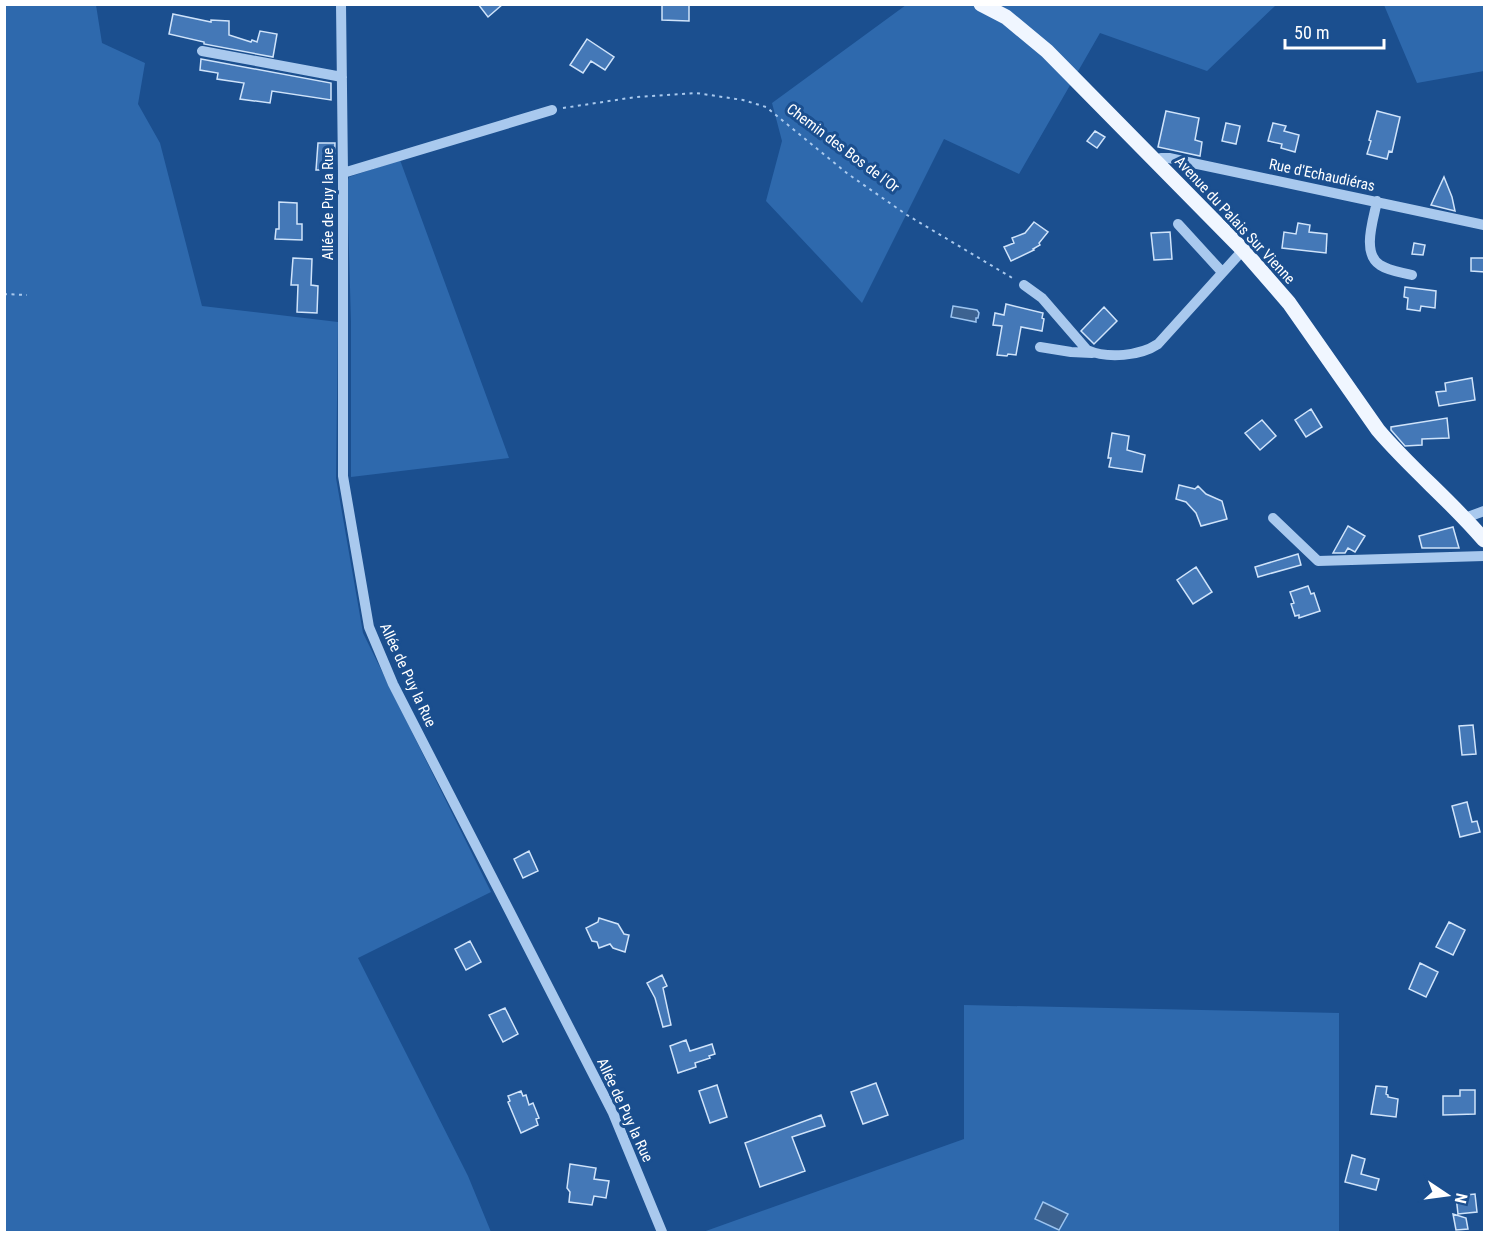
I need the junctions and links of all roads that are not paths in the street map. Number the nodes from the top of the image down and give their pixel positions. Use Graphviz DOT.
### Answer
graph roads {
  1 [pos="341,4"];
  2 [pos="981,4"];
  3 [pos="202,51"];
  4 [pos="342,77"];
  5 [pos="552,110"];
  6 [pos="1155,162"];
  7 [pos="343,173"];
  8 [pos="1377,201"];
  9 [pos="1178,224"];
  10 [pos="1485,225"];
  11 [pos="1243,250"];
  12 [pos="1222,272"];
  13 [pos="1412,275"];
  14 [pos="1024,285"];
  15 [pos="1040,346"];
  16 [pos="1095,353"];
  17 [pos="1485,511"];
  18 [pos="1273,518"];
  19 [pos="1465,518"];
  20 [pos="1485,540"];
  21 [pos="1485,556"];
  22 [pos="662,1233"];
  1 -- 4 [label="street, Allée de Puy la Rue"];
  2 -- 6 [label="main road, Avenue du Palais Sur Vienne"];
  3 -- 4 [label="street"];
  4 -- 7 [label="street, Allée de Puy la Rue"];
  5 -- 7 [label="street"];
  6 -- 8 [label="street, Rue d'Echaudiéras"];
  6 -- 11 [label="main road, Avenue du Palais Sur Vienne"];
  7 -- 22 [label="street, Allée de Puy la Rue"];
  8 -- 10 [label="street, Rue d'Echaudiéras"];
  8 -- 13 [label="street"];
  9 -- 12 [label="street"];
  11 -- 12 [label="street"];
  11 -- 19 [label="main road, Avenue du Palais Sur Vienne"];
  12 -- 16 [label="street"];
  14 -- 16 [label="street"];
  15 -- 16 [label="street"];
  17 -- 19 [label="street"];
  18 -- 21 [label="street"];
  19 -- 20 [label="main road, Avenue du Palais Sur Vienne"];
}
